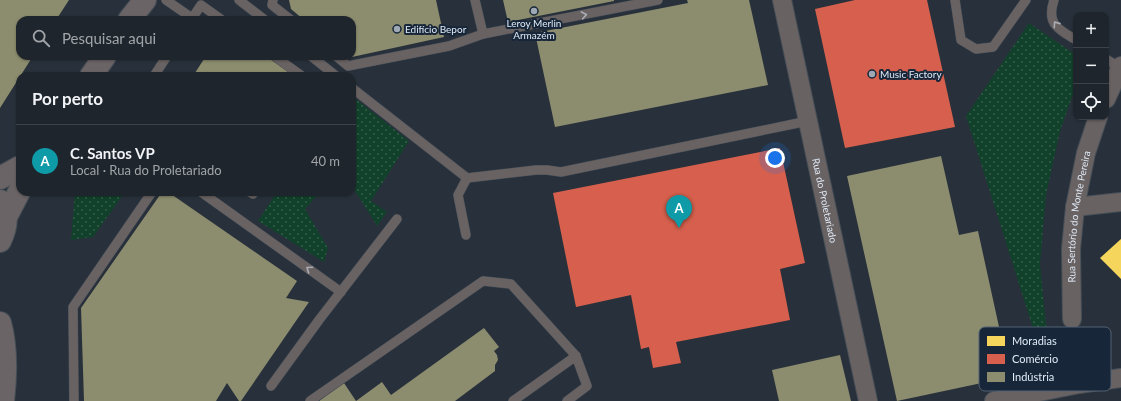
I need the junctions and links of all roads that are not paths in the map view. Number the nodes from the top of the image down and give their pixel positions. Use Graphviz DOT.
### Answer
graph roads {
  1 [pos="145,0"];
  2 [pos="166,0"];
  3 [pos="239,0"];
  4 [pos="273,0"];
  5 [pos="475,0"];
  6 [pos="658,0"];
  7 [pos="782,0"];
  8 [pos="955,0"];
  9 [pos="1026,0"];
  10 [pos="1054,0"];
  11 [pos="132,16"];
  12 [pos="188,16"];
  13 [pos="194,16"];
  14 [pos="216,16"];
  15 [pos="260,16"];
  16 [pos="286,16"];
  17 [pos="483,34"];
  18 [pos="1073,38"];
  19 [pos="164,60"];
  20 [pos="280,60"];
  21 [pos="316,60"];
  22 [pos="341,60"];
  23 [pos="1116,64"];
  24 [pos="157,72"];
  25 [pos="296,72"];
  26 [pos="331,72"];
  27 [pos="1109,88"];
  28 [pos="356,91"];
  29 [pos="1097,120"];
  30 [pos="808,121"];
  31 [pos="16,169"];
  32 [pos="0,178"];
  33 [pos="467,178"];
  34 [pos="16,194"];
  35 [pos="149,196"];
  36 [pos="207,196"];
  37 [pos="1121,202"];
  38 [pos="1075,207"];
  39 [pos="3,209"];
  40 [pos="397,219"];
  41 [pos="466,235"];
  42 [pos="0,241"];
  43 [pos="341,292"];
  44 [pos="1072,319"];
  45 [pos="0,323"];
  46 [pos="576,356"];
  47 [pos="1121,378"];
  48 [pos="1111,379"];
  49 [pos="271,386"];
  50 [pos="1044,391"];
  51 [pos="3,401"];
  52 [pos="74,401"];
  53 [pos="310,401"];
  54 [pos="513,401"];
  55 [pos="567,401"];
  56 [pos="868,401"];
  57 [pos="994,401"];
  1 -- 11 [label="street"];
  2 -- 12 [label="lane"];
  3 -- 15 [label="lane"];
  4 -- 16 [label="lane"];
  5 -- 17 [label="lane"];
  17 -- 6 [label="lane, one-way"];
  7 -- 30 [label="street, Rua do Proletariado"];
  8 -- 9 [label="lane"];
  18 -- 10 [label="lane, one-way"];
  13 -- 14 [label="lane"];
  17 -- 22 [label="lane"];
  19 -- 24 [label="lane"];
  20 -- 25 [label="lane"];
  21 -- 26 [label="lane"];
  23 -- 27 [label="street"];
  28 -- 33 [label="lane"];
  29 -- 38 [label="street, Rua Sertório do Monte Pereira"];
  30 -- 33 [label="lane"];
  30 -- 56 [label="street, Rua do Proletariado"];
  31 -- 32 [label="street"];
  33 -- 41 [label="lane"];
  34 -- 39 [label="street"];
  35 -- 52 [label="lane"];
  43 -- 36 [label="lane, one-way"];
  37 -- 38 [label="street"];
  38 -- 44 [label="street, Rua Sertório do Monte Pereira"];
  39 -- 42 [label="street"];
  40 -- 43 [label="lane"];
  43 -- 49 [label="lane"];
  45 -- 51 [label="street"];
  46 -- 53 [label="lane"];
  46 -- 54 [label="lane"];
  46 -- 55 [label="lane"];
  47 -- 48 [label="street"];
  50 -- 57 [label="street"];
}
